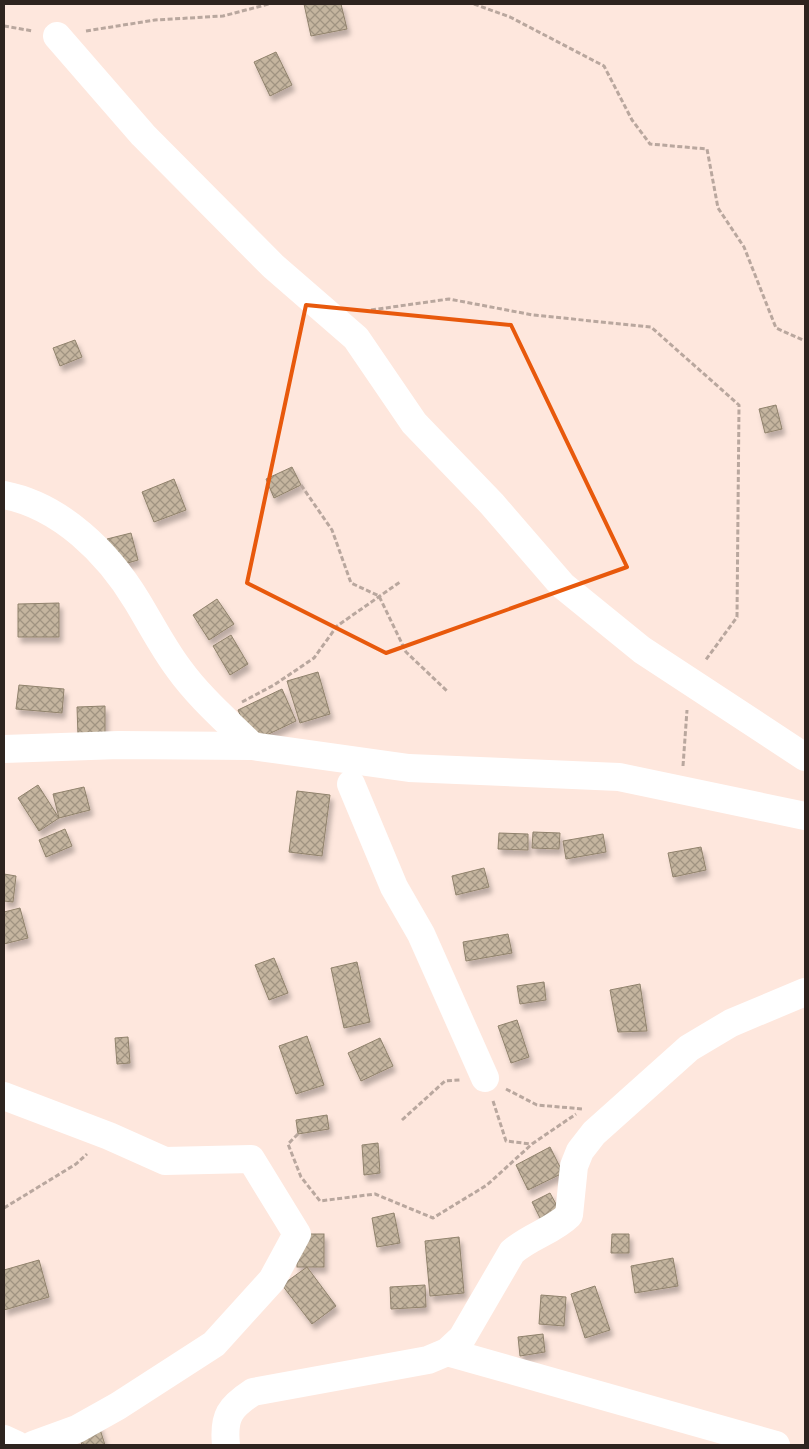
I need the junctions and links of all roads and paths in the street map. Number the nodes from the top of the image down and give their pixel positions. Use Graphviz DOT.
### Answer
graph roads {
  1 [pos="269,4"];
  2 [pos="474,4"];
  3 [pos="4,26"];
  4 [pos="56,36"];
  5 [pos="371,310"];
  6 [pos="805,341"];
  7 [pos="301,485"];
  8 [pos="4,495"];
  9 [pos="400,582"];
  10 [pos="379,596"];
  11 [pos="689,682"];
  12 [pos="446,691"];
  13 [pos="220,714"];
  14 [pos="252,746"];
  15 [pos="4,749"];
  16 [pos="805,757"];
  17 [pos="351,784"];
  18 [pos="681,790"];
  19 [pos="805,816"];
  20 [pos="805,992"];
  21 [pos="485,1078"];
  22 [pos="4,1096"];
  23 [pos="583,1109"];
  24 [pos="298,1134"];
  25 [pos="109,1136"];
  26 [pos="532,1144"];
  27 [pos="4,1208"];
  28 [pos="447,1352"];
  29 [pos="4,1440"];
  30 [pos="17,1445"];
  31 [pos="33,1445"];
  32 [pos="226,1445"];
  33 [pos="776,1445"];
  1 -- 4 [label="path"];
  2 -- 6 [label="path"];
  3 -- 4 [label="path"];
  4 -- 11 [label="street"];
  5 -- 11 [label="path"];
  7 -- 10 [label="path"];
  8 -- 13 [label="street"];
  9 -- 10 [label="path"];
  10 -- 12 [label="path"];
  10 -- 13 [label="path"];
  11 -- 16 [label="street"];
  11 -- 18 [label="path"];
  13 -- 14 [label="street"];
  14 -- 15 [label="street"];
  14 -- 18 [label="street"];
  17 -- 21 [label="street"];
  18 -- 19 [label="street"];
  20 -- 28 [label="street"];
  21 -- 26 [label="path"];
  22 -- 25 [label="street"];
  23 -- 26 [label="path"];
  24 -- 26 [label="path"];
  25 -- 27 [label="path"];
  25 -- 31 [label="street"];
  28 -- 32 [label="street"];
  28 -- 33 [label="street"];
  29 -- 30 [label="street"];
}
